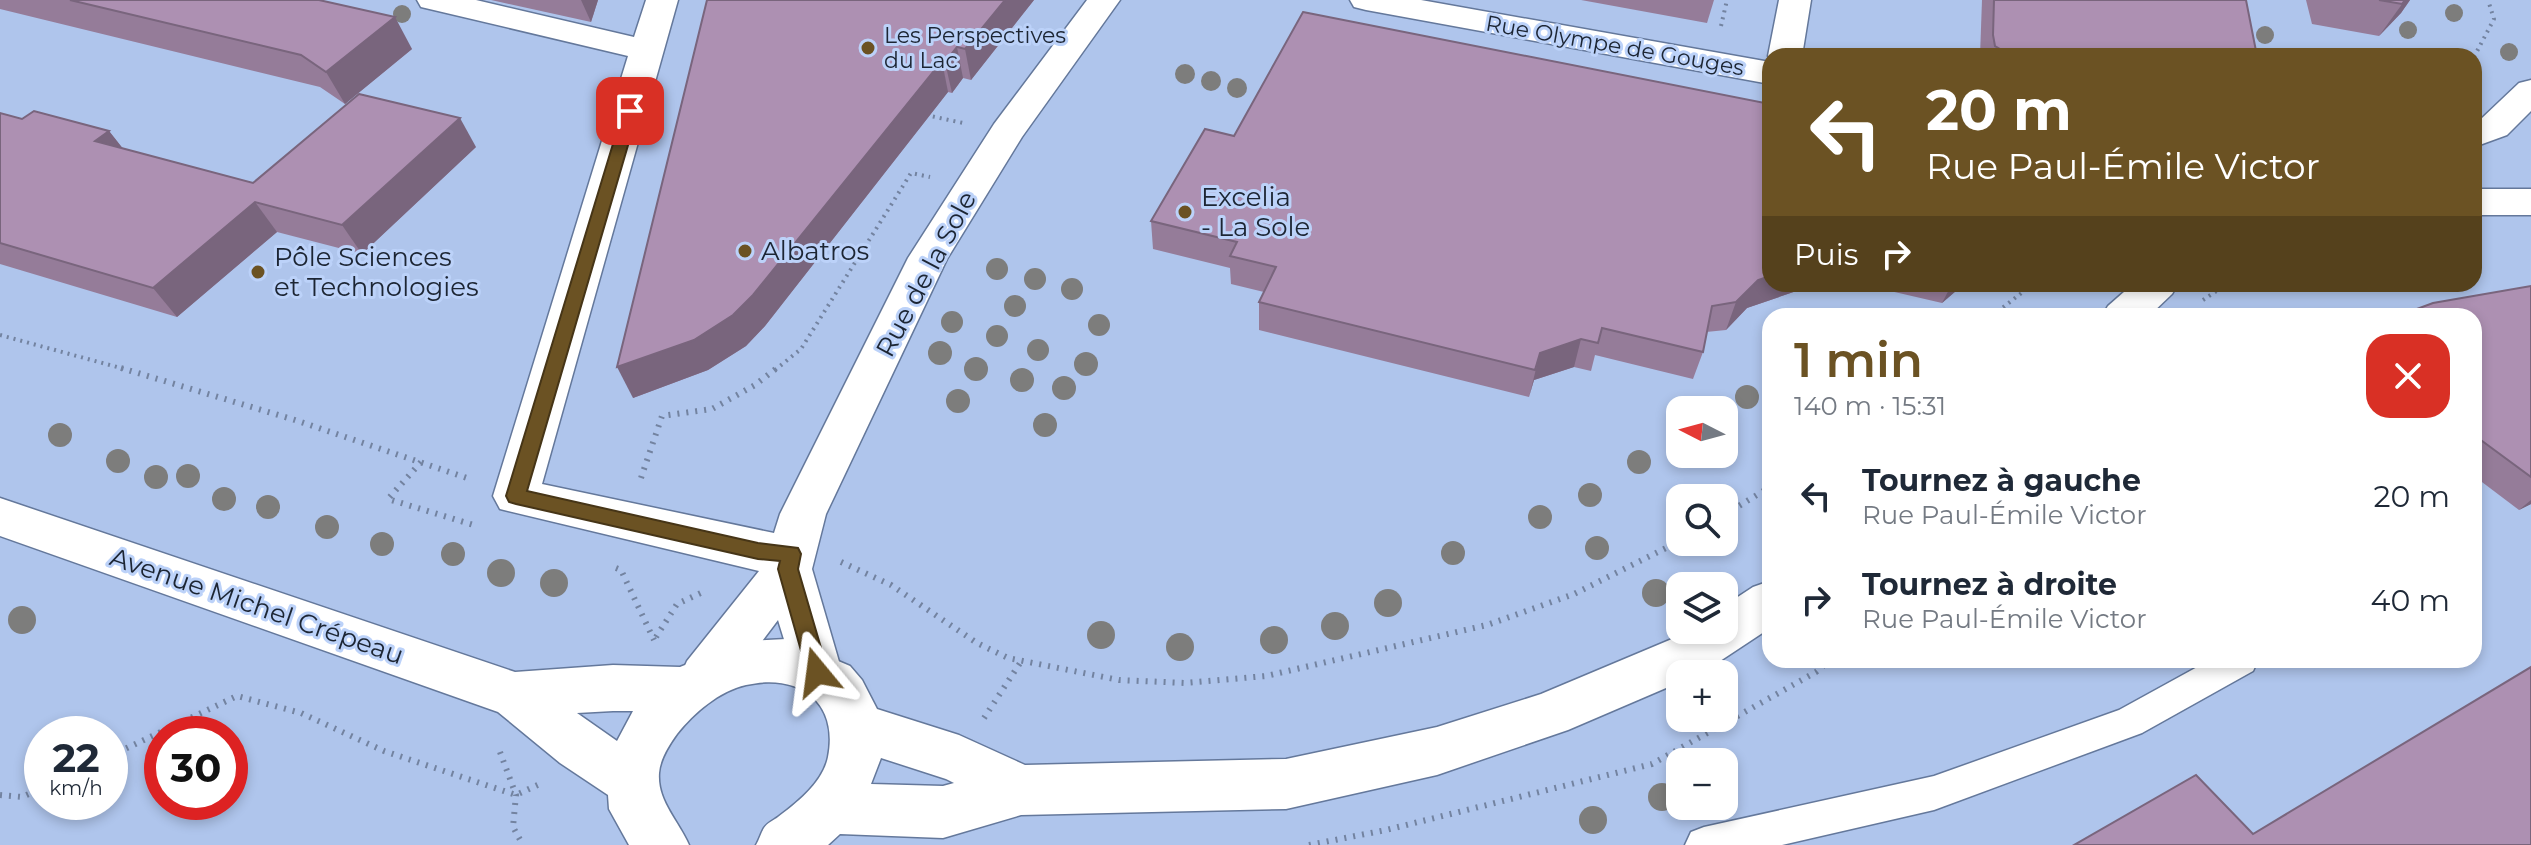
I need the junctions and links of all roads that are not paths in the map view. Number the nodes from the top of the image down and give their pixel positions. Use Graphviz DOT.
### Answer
graph roads {
  1 [pos="433,0"];
  2 [pos="662,0"];
  3 [pos="1104,0"];
  4 [pos="1366,0"];
  5 [pos="1795,0"];
  6 [pos="1786,48"];
  7 [pos="648,50"];
  8 [pos="1762,72"];
  9 [pos="2531,91"];
  10 [pos="2482,132"];
  11 [pos="2482,202"];
  12 [pos="2531,202"];
  13 [pos="2149,292"];
  14 [pos="2132,308"];
  15 [pos="0,517"];
  16 [pos="790,562"];
  17 [pos="1762,607"];
  18 [pos="2227,668"];
  19 [pos="817,672"];
  20 [pos="695,684"];
  21 [pos="515,695"];
  22 [pos="856,726"];
  23 [pos="631,780"];
  24 [pos="1021,790"];
  25 [pos="830,808"];
  26 [pos="661,845"];
  27 [pos="784,845"];
  28 [pos="1704,845"];
  1 -- 7 [label="street"];
  2 -- 7 [label="street"];
  3 -- 16 [label="street, Rue de la Sole"];
  4 -- 8 [label="street, Rue Olympe de Gouges"];
  5 -- 6 [label="street"];
  7 -- 16 [label="street"];
  9 -- 10 [label="street"];
  11 -- 12 [label="street"];
  13 -- 14 [label="street"];
  15 -- 21 [label="street, Avenue Michel Crépeau"];
  16 -- 19 [label="street"];
  16 -- 20 [label="street, Rue de la Sole"];
  17 -- 24 [label="street"];
  18 -- 28 [label="lane"];
  19 -- 20 [label="street, Avenue Michel Crépeau"];
  19 -- 22 [label="street, Avenue Michel Crépeau"];
  20 -- 21 [label="street, Avenue Michel Crépeau"];
  20 -- 23 [label="street, Avenue Michel Crépeau"];
  21 -- 23 [label="street, Avenue Michel Crépeau"];
  22 -- 24 [label="street"];
  22 -- 25 [label="street"];
  23 -- 26 [label="street"];
  24 -- 25 [label="street"];
  25 -- 27 [label="street"];
}
